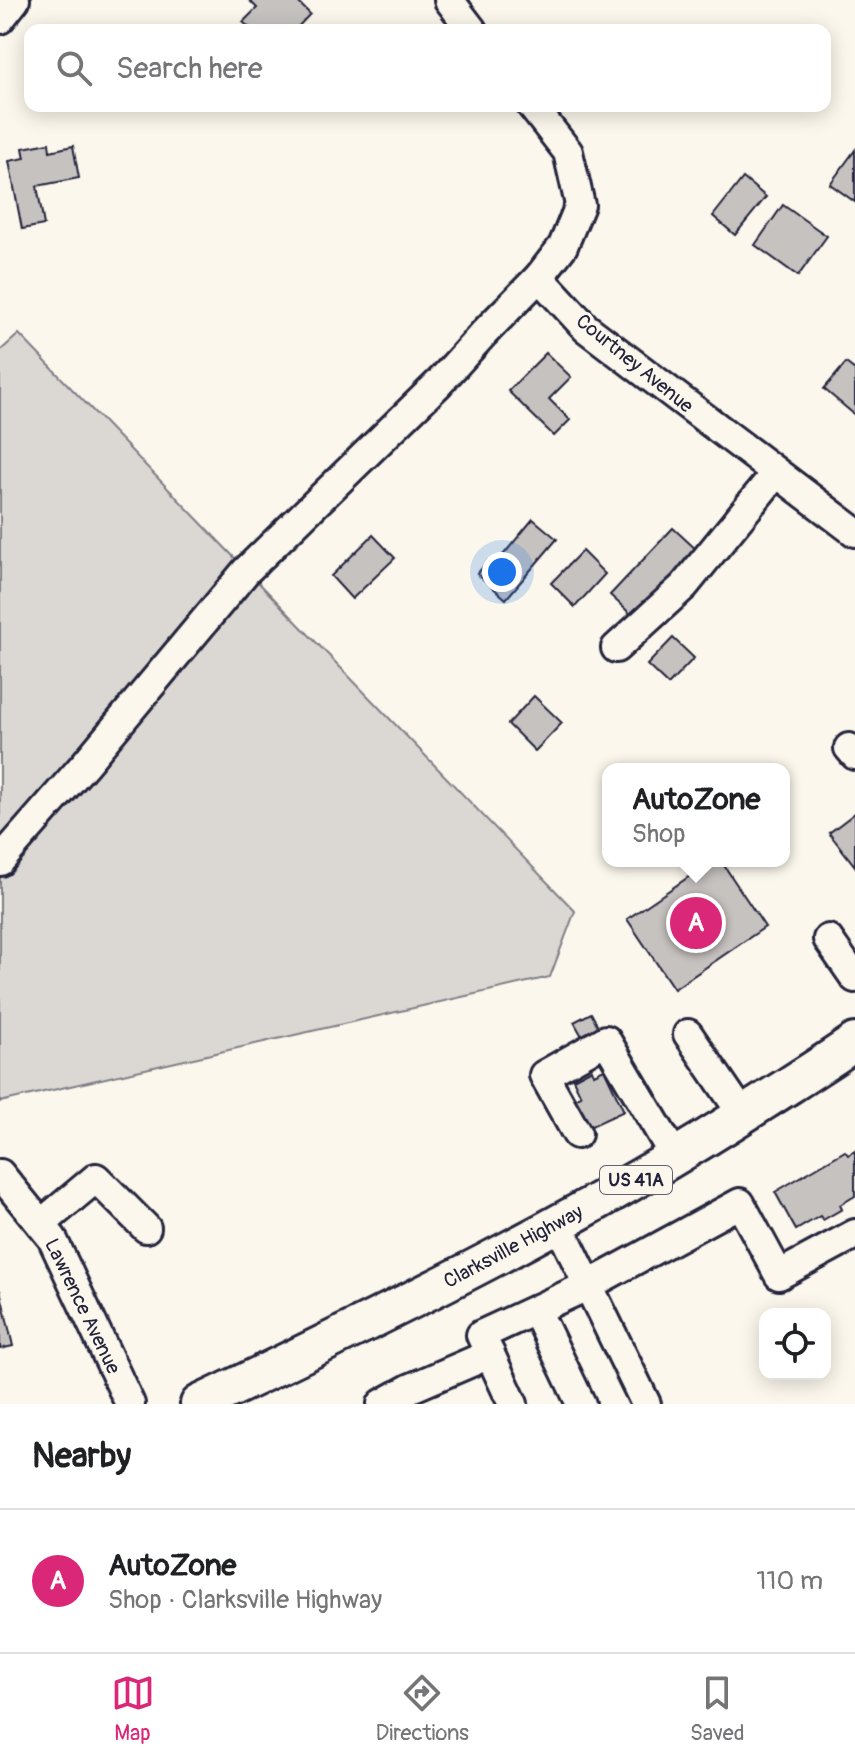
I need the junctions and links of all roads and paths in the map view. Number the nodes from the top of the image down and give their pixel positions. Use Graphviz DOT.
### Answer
graph roads {
  1 [pos="15,0"];
  2 [pos="449,0"];
  3 [pos="0,19"];
  4 [pos="467,24"];
  5 [pos="537,112"];
  6 [pos="539,277"];
  7 [pos="776,473"];
  8 [pos="855,532"];
  9 [pos="616,648"];
  10 [pos="0,861"];
  11 [pos="828,939"];
  12 [pos="855,978"];
  13 [pos="688,1034"];
  14 [pos="853,1045"];
  15 [pos="743,1115"];
  16 [pos="577,1134"];
  17 [pos="675,1157"];
  18 [pos="0,1174"];
  19 [pos="558,1223"];
  20 [pos="41,1224"];
  21 [pos="146,1228"];
  22 [pos="855,1234"];
  23 [pos="587,1286"];
  24 [pos="536,1310"];
  25 [pos="485,1344"];
  26 [pos="130,1404"];
  27 [pos="199,1404"];
  28 [pos="382,1404"];
  29 [pos="513,1404"];
  30 [pos="581,1404"];
  31 [pos="646,1404"];
  1 -- 3 [label="street"];
  2 -- 4 [label="street"];
  5 -- 6 [label="street"];
  6 -- 7 [label="street, Courtney Avenue"];
  6 -- 10 [label="street"];
  7 -- 8 [label="street, Courtney Avenue"];
  7 -- 9 [label="street"];
  11 -- 12 [label="street"];
  13 -- 15 [label="street"];
  14 -- 15 [label="main road, Clarksville Highway / US 41A"];
  15 -- 17 [label="main road, Clarksville Highway / US 41A"];
  16 -- 17 [label="street"];
  17 -- 19 [label="main road, Clarksville Highway / US 41A"];
  18 -- 20 [label="street, Lawrence Avenue"];
  19 -- 23 [label="street"];
  19 -- 27 [label="main road, Clarksville Highway / US 41A"];
  20 -- 21 [label="street"];
  20 -- 26 [label="street, Lawrence Avenue"];
  22 -- 23 [label="street"];
  23 -- 24 [label="street"];
  23 -- 31 [label="street"];
  24 -- 25 [label="street"];
  24 -- 30 [label="street"];
  25 -- 28 [label="street"];
  25 -- 29 [label="street"];
}
